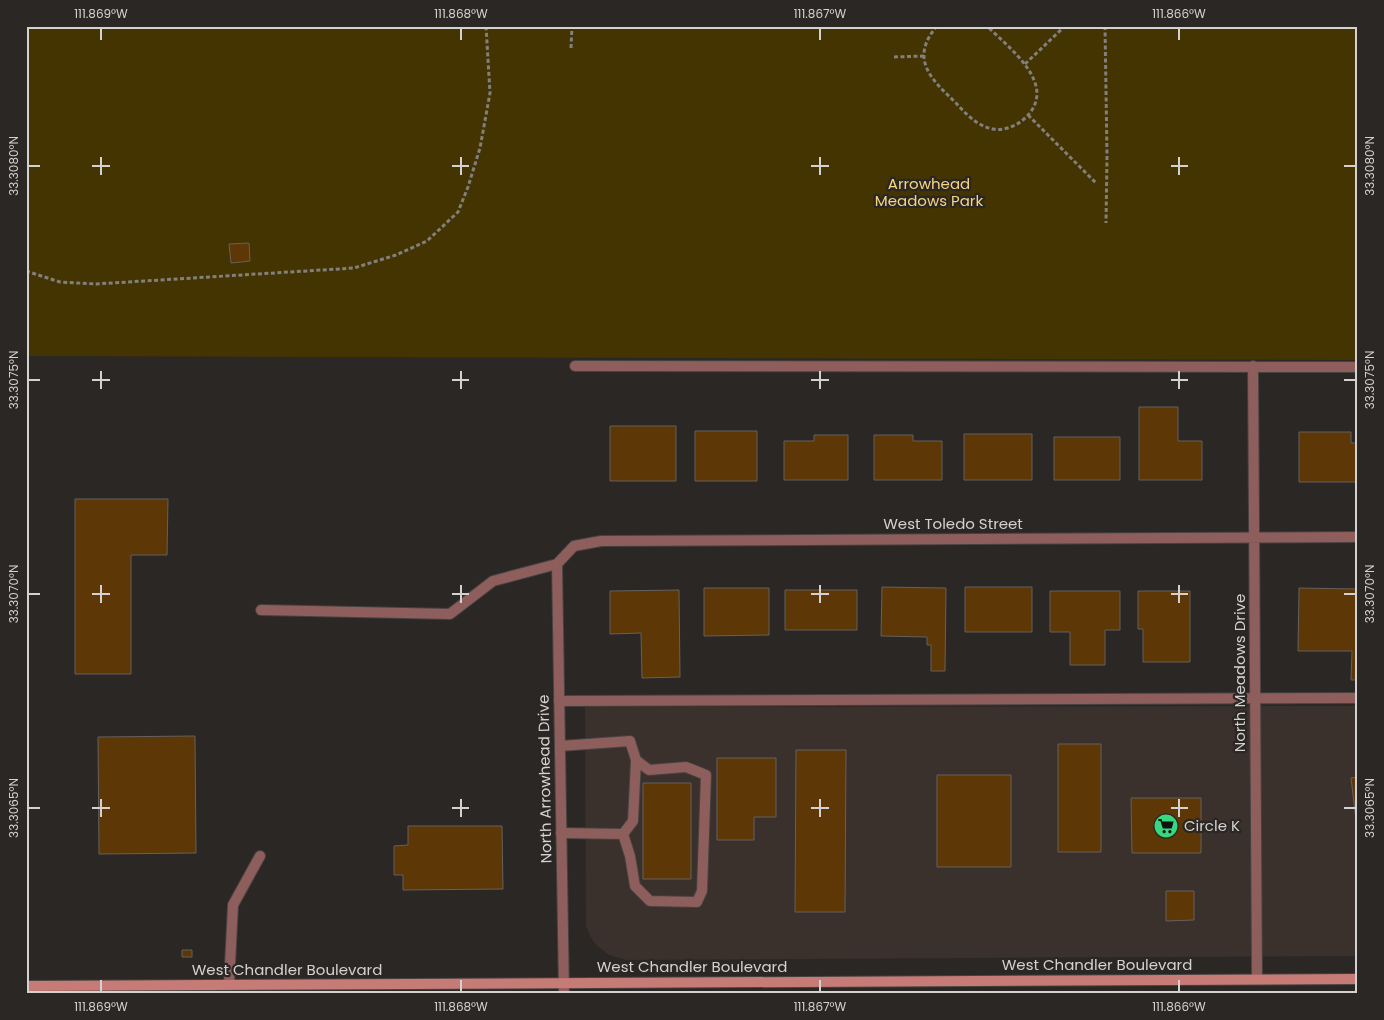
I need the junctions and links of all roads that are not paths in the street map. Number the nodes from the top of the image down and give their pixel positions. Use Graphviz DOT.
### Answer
graph roads {
  1 [pos="575,366"];
  2 [pos="1253,366"];
  3 [pos="1358,367"];
  4 [pos="1254,537"];
  5 [pos="1358,537"];
  6 [pos="556,564"];
  7 [pos="261,610"];
  8 [pos="1255,698"];
  9 [pos="1358,698"];
  10 [pos="559,701"];
  11 [pos="560,746"];
  12 [pos="636,760"];
  13 [pos="561,833"];
  14 [pos="623,834"];
  15 [pos="260,856"];
  16 [pos="1257,979"];
  17 [pos="1358,979"];
  18 [pos="564,983"];
  19 [pos="229,985"];
  20 [pos="26,986"];
  21 [pos="564,994"];
  1 -- 2 [label="street"];
  2 -- 3 [label="street"];
  2 -- 4 [label="street, North Meadows Drive"];
  4 -- 5 [label="street, West Toledo Street"];
  4 -- 6 [label="street, West Toledo Street"];
  4 -- 8 [label="street, North Meadows Drive"];
  6 -- 7 [label="street"];
  6 -- 10 [label="street, North Arrowhead Drive"];
  8 -- 9 [label="street"];
  8 -- 10 [label="street"];
  8 -- 16 [label="street, North Meadows Drive"];
  10 -- 11 [label="street, North Arrowhead Drive"];
  11 -- 12 [label="street"];
  11 -- 13 [label="street, North Arrowhead Drive"];
  12 -- 14 [label="street"];
  12 -- 14 [label="street"];
  13 -- 14 [label="street"];
  13 -- 18 [label="street, North Arrowhead Drive"];
  15 -- 19 [label="street"];
  16 -- 17 [label="main road, West Chandler Boulevard"];
  16 -- 18 [label="main road, West Chandler Boulevard"];
  18 -- 19 [label="main road, West Chandler Boulevard"];
  18 -- 21 [label="street, North Arrowhead Drive"];
  19 -- 20 [label="main road, West Chandler Boulevard"];
}
